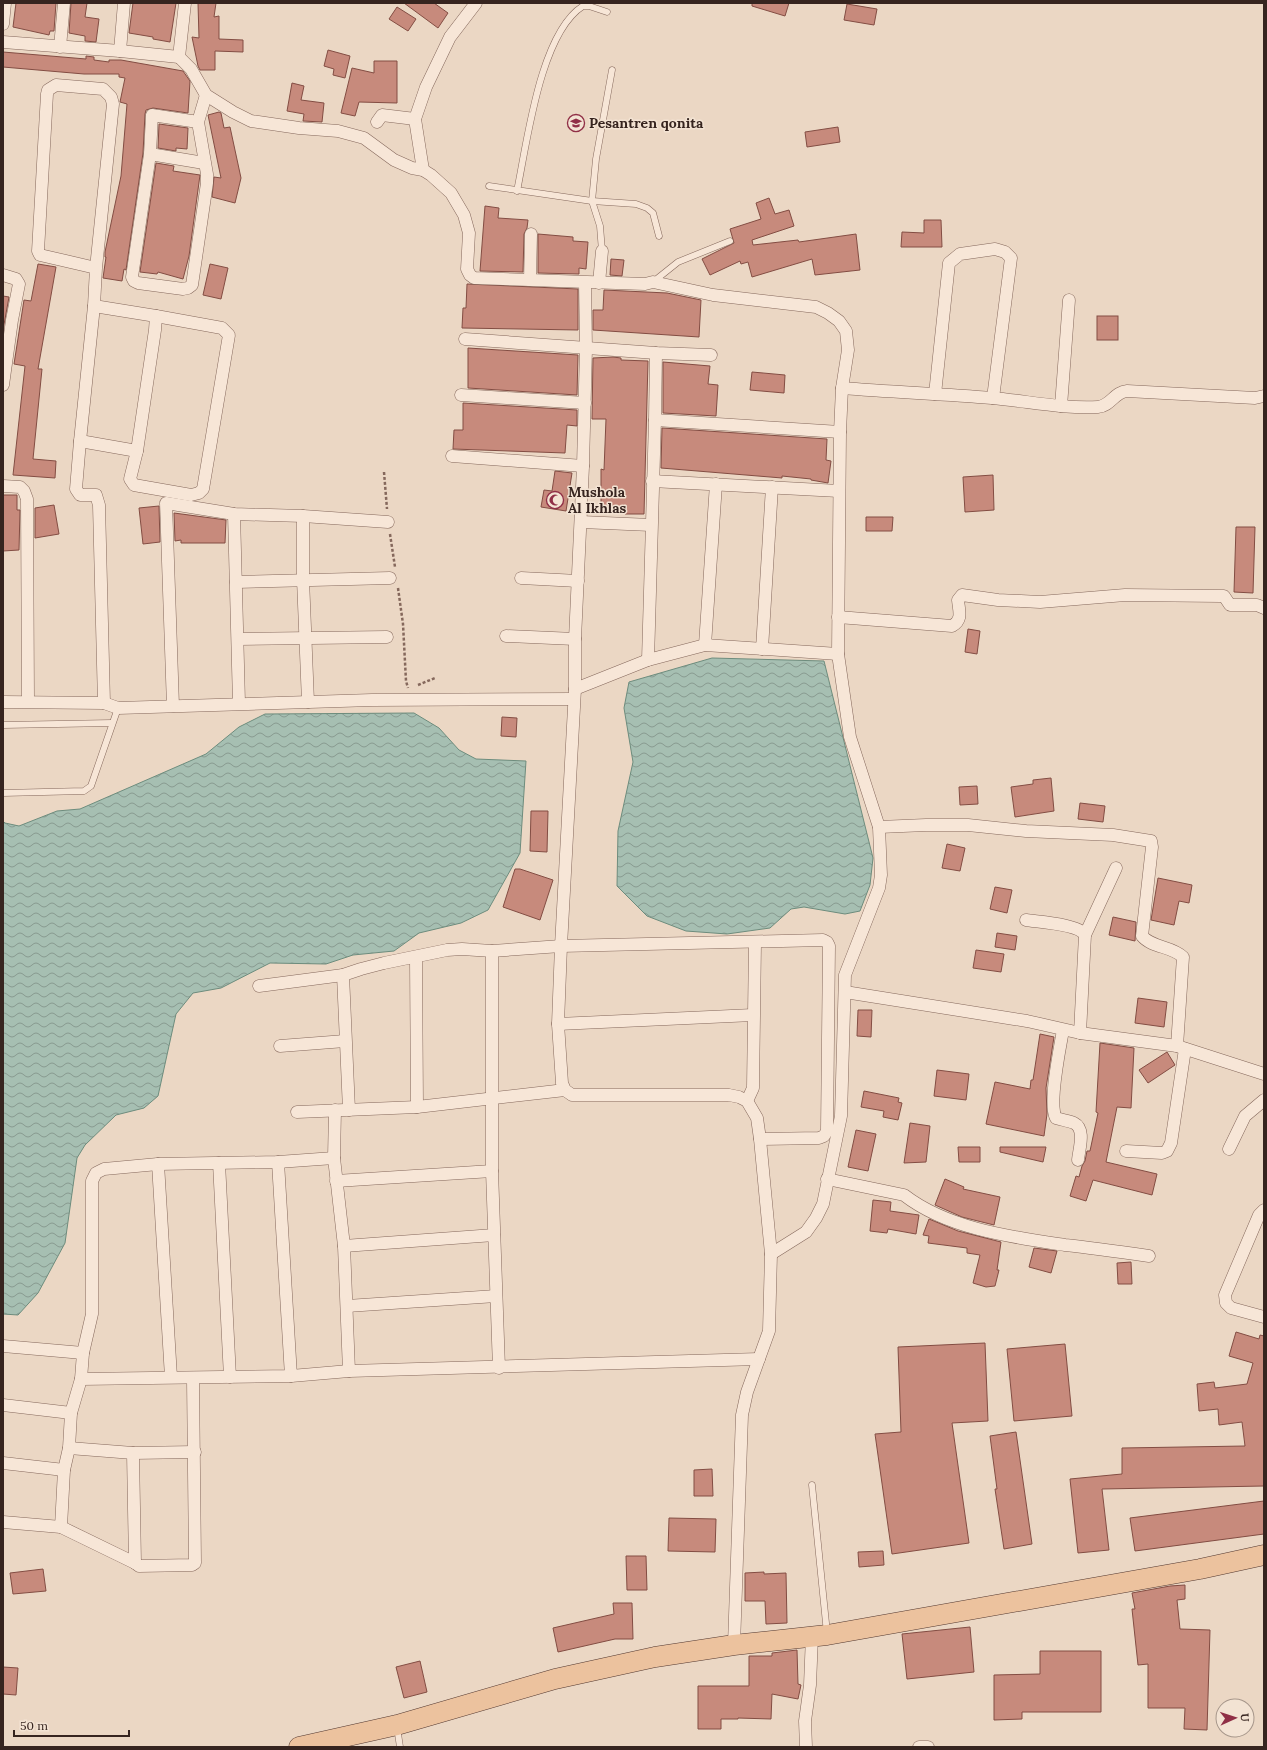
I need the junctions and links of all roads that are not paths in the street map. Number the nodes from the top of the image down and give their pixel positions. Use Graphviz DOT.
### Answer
graph roads {
  1 [pos="5,3"];
  2 [pos="64,3"];
  3 [pos="124,3"];
  4 [pos="185,3"];
  5 [pos="476,3"];
  6 [pos="607,12"];
  7 [pos="3,24"];
  8 [pos="3,42"];
  9 [pos="60,46"];
  10 [pos="120,51"];
  11 [pos="179,57"];
  12 [pos="612,70"];
  13 [pos="206,96"];
  14 [pos="415,119"];
  15 [pos="198,122"];
  16 [pos="377,122"];
  17 [pos="150,154"];
  18 [pos="204,163"];
  19 [pos="423,170"];
  20 [pos="489,186"];
  21 [pos="517,191"];
  22 [pos="592,201"];
  23 [pos="531,234"];
  24 [pos="659,236"];
  25 [pos="730,241"];
  26 [pos="602,251"];
  27 [pos="96,268"];
  28 [pos="3,275"];
  29 [pos="530,280"];
  30 [pos="653,282"];
  31 [pos="585,283"];
  32 [pos="599,283"];
  33 [pos="1070,300"];
  34 [pos="94,306"];
  35 [pos="156,316"];
  36 [pos="8,320"];
  37 [pos="465,339"];
  38 [pos="586,348"];
  39 [pos="656,353"];
  40 [pos="711,355"];
  41 [pos="3,385"];
  42 [pos="842,388"];
  43 [pos="935,394"];
  44 [pos="461,395"];
  45 [pos="1264,396"];
  46 [pos="993,398"];
  47 [pos="585,403"];
  48 [pos="1061,406"];
  49 [pos="655,420"];
  50 [pos="840,432"];
  51 [pos="80,441"];
  52 [pos="137,451"];
  53 [pos="452,456"];
  54 [pos="583,466"];
  55 [pos="652,481"];
  56 [pos="716,484"];
  57 [pos="3,486"];
  58 [pos="772,487"];
  59 [pos="840,491"];
  60 [pos="234,514"];
  61 [pos="303,516"];
  62 [pos="388,522"];
  63 [pos="581,522"];
  64 [pos="652,525"];
  65 [pos="394,577"];
  66 [pos="521,578"];
  67 [pos="303,579"];
  68 [pos="578,581"];
  69 [pos="236,582"];
  70 [pos="1264,608"];
  71 [pos="838,617"];
  72 [pos="506,636"];
  73 [pos="305,637"];
  74 [pos="387,637"];
  75 [pos="238,639"];
  76 [pos="575,639"];
  77 [pos="705,645"];
  78 [pos="762,649"];
  79 [pos="838,654"];
  80 [pos="648,660"];
  81 [pos="574,694"];
  82 [pos="28,701"];
  83 [pos="3,702"];
  84 [pos="308,702"];
  85 [pos="87,703"];
  86 [pos="104,703"];
  87 [pos="239,704"];
  88 [pos="173,706"];
  89 [pos="118,708"];
  90 [pos="3,710"];
  91 [pos="112,723"];
  92 [pos="3,725"];
  93 [pos="3,793"];
  94 [pos="879,827"];
  95 [pos="1116,868"];
  96 [pos="1026,920"];
  97 [pos="1085,935"];
  98 [pos="754,943"];
  99 [pos="561,946"];
  100 [pos="492,951"];
  101 [pos="416,958"];
  102 [pos="343,976"];
  103 [pos="259,986"];
  104 [pos="845,992"];
  105 [pos="753,1015"];
  106 [pos="558,1024"];
  107 [pos="1063,1030"];
  108 [pos="1080,1033"];
  109 [pos="345,1041"];
  110 [pos="280,1046"];
  111 [pos="1181,1048"];
  112 [pos="1264,1074"];
  113 [pos="565,1090"];
  114 [pos="492,1099"];
  115 [pos="1264,1100"];
  116 [pos="747,1101"];
  117 [pos="417,1107"];
  118 [pos="334,1110"];
  119 [pos="349,1110"];
  120 [pos="297,1112"];
  121 [pos="760,1139"];
  122 [pos="1229,1149"];
  123 [pos="1126,1151"];
  124 [pos="334,1158"];
  125 [pos="1078,1160"];
  126 [pos="278,1162"];
  127 [pos="158,1164"];
  128 [pos="219,1164"];
  129 [pos="492,1172"];
  130 [pos="827,1179"];
  131 [pos="336,1181"];
  132 [pos="1264,1210"];
  133 [pos="494,1235"];
  134 [pos="344,1246"];
  135 [pos="771,1254"];
  136 [pos="1149,1256"];
  137 [pos="496,1296"];
  138 [pos="347,1306"];
  139 [pos="1264,1317"];
  140 [pos="3,1346"];
  141 [pos="83,1353"];
  142 [pos="759,1359"];
  143 [pos="499,1368"];
  144 [pos="350,1371"];
  145 [pos="291,1376"];
  146 [pos="171,1377"];
  147 [pos="230,1377"];
  148 [pos="193,1378"];
  149 [pos="81,1379"];
  150 [pos="3,1405"];
  151 [pos="71,1413"];
  152 [pos="69,1448"];
  153 [pos="195,1452"];
  154 [pos="133,1453"];
  155 [pos="3,1463"];
  156 [pos="64,1470"];
  157 [pos="812,1485"];
  158 [pos="3,1522"];
  159 [pos="61,1527"];
  160 [pos="1264,1555"];
  161 [pos="135,1563"];
  162 [pos="820,1635"];
  163 [pos="734,1645"];
  164 [pos="397,1725"];
  165 [pos="299,1747"];
  166 [pos="400,1747"];
  167 [pos="806,1747"];
  168 [pos="919,1747"];
  169 [pos="928,1747"];
  1 -- 7 [label="street"];
  2 -- 9 [label="street"];
  3 -- 10 [label="street"];
  4 -- 11 [label="street"];
  5 -- 14 [label="street"];
  6 -- 21 [label="lane"];
  8 -- 9 [label="street"];
  9 -- 10 [label="street"];
  10 -- 11 [label="street"];
  11 -- 13 [label="street"];
  12 -- 22 [label="lane"];
  13 -- 15 [label="street"];
  13 -- 19 [label="street"];
  14 -- 16 [label="street"];
  14 -- 19 [label="street"];
  15 -- 17 [label="street"];
  15 -- 18 [label="street"];
  17 -- 18 [label="street"];
  17 -- 18 [label="street"];
  19 -- 29 [label="street"];
  20 -- 21 [label="lane"];
  21 -- 22 [label="lane"];
  22 -- 24 [label="lane"];
  22 -- 26 [label="lane"];
  23 -- 29 [label="street"];
  25 -- 30 [label="lane"];
  26 -- 32 [label="street"];
  27 -- 27 [label="street"];
  27 -- 34 [label="street"];
  28 -- 36 [label="street"];
  29 -- 31 [label="street"];
  30 -- 32 [label="street"];
  30 -- 42 [label="street"];
  31 -- 32 [label="street"];
  31 -- 38 [label="street"];
  33 -- 48 [label="street"];
  34 -- 35 [label="street"];
  34 -- 51 [label="street"];
  35 -- 52 [label="street"];
  35 -- 52 [label="street"];
  36 -- 41 [label="street"];
  37 -- 38 [label="street"];
  38 -- 39 [label="street"];
  38 -- 47 [label="street"];
  39 -- 40 [label="street"];
  39 -- 49 [label="street"];
  42 -- 43 [label="street"];
  42 -- 50 [label="street"];
  43 -- 46 [label="street"];
  43 -- 46 [label="street"];
  44 -- 47 [label="street"];
  45 -- 48 [label="street"];
  46 -- 48 [label="street"];
  47 -- 54 [label="street"];
  49 -- 50 [label="street"];
  49 -- 55 [label="street"];
  50 -- 59 [label="street"];
  51 -- 52 [label="street"];
  51 -- 86 [label="street"];
  53 -- 54 [label="street"];
  54 -- 63 [label="street"];
  55 -- 56 [label="street"];
  55 -- 64 [label="street"];
  56 -- 58 [label="street"];
  56 -- 77 [label="street"];
  57 -- 82 [label="street"];
  58 -- 59 [label="street"];
  58 -- 78 [label="street"];
  59 -- 71 [label="street"];
  60 -- 61 [label="street"];
  60 -- 69 [label="street"];
  60 -- 88 [label="street"];
  61 -- 62 [label="street"];
  61 -- 67 [label="street"];
  63 -- 64 [label="street"];
  63 -- 68 [label="street"];
  64 -- 80 [label="street"];
  65 -- 67 [label="street"];
  66 -- 68 [label="street"];
  67 -- 69 [label="street"];
  67 -- 73 [label="street"];
  68 -- 76 [label="street"];
  69 -- 75 [label="street"];
  70 -- 71 [label="street"];
  71 -- 79 [label="street"];
  72 -- 76 [label="street"];
  73 -- 74 [label="street"];
  73 -- 75 [label="street"];
  73 -- 84 [label="street"];
  75 -- 87 [label="street"];
  76 -- 81 [label="street"];
  77 -- 78 [label="street"];
  77 -- 80 [label="street"];
  78 -- 79 [label="street"];
  79 -- 94 [label="street"];
  80 -- 81 [label="street"];
  81 -- 84 [label="street"];
  81 -- 99 [label="street"];
  82 -- 83 [label="street"];
  82 -- 85 [label="street"];
  84 -- 87 [label="street"];
  85 -- 86 [label="street"];
  85 -- 90 [label="street"];
  86 -- 89 [label="street"];
  87 -- 88 [label="street"];
  88 -- 89 [label="street"];
  89 -- 91 [label="lane"];
  91 -- 92 [label="lane"];
  91 -- 93 [label="lane"];
  94 -- 104 [label="street"];
  94 -- 111 [label="street"];
  95 -- 97 [label="street"];
  96 -- 97 [label="street"];
  97 -- 108 [label="street"];
  98 -- 99 [label="street"];
  98 -- 105 [label="street"];
  98 -- 121 [label="street"];
  99 -- 100 [label="street"];
  99 -- 106 [label="street"];
  100 -- 101 [label="street"];
  100 -- 114 [label="street"];
  101 -- 102 [label="street"];
  101 -- 117 [label="street"];
  102 -- 103 [label="street"];
  102 -- 109 [label="street"];
  104 -- 107 [label="street"];
  104 -- 130 [label="street"];
  105 -- 106 [label="street"];
  105 -- 116 [label="street"];
  106 -- 113 [label="street"];
  107 -- 108 [label="street"];
  107 -- 125 [label="street"];
  108 -- 111 [label="street"];
  109 -- 110 [label="street"];
  109 -- 119 [label="street"];
  111 -- 112 [label="street"];
  111 -- 123 [label="street"];
  113 -- 114 [label="street"];
  113 -- 116 [label="street"];
  114 -- 117 [label="street"];
  114 -- 129 [label="street"];
  115 -- 122 [label="street"];
  116 -- 121 [label="street"];
  117 -- 119 [label="street"];
  118 -- 119 [label="street"];
  118 -- 120 [label="street"];
  118 -- 124 [label="street"];
  121 -- 135 [label="street"];
  124 -- 126 [label="street"];
  124 -- 131 [label="street"];
  126 -- 128 [label="street"];
  126 -- 145 [label="street"];
  127 -- 128 [label="street"];
  127 -- 141 [label="street"];
  127 -- 146 [label="street"];
  128 -- 147 [label="street"];
  129 -- 131 [label="street"];
  129 -- 133 [label="street"];
  130 -- 135 [label="street"];
  130 -- 136 [label="street"];
  131 -- 134 [label="street"];
  132 -- 139 [label="street"];
  133 -- 134 [label="street"];
  133 -- 137 [label="street"];
  134 -- 138 [label="street"];
  135 -- 142 [label="street"];
  137 -- 138 [label="street"];
  137 -- 143 [label="street"];
  138 -- 144 [label="street"];
  140 -- 141 [label="street"];
  141 -- 149 [label="street"];
  142 -- 143 [label="street"];
  142 -- 163 [label="street"];
  143 -- 144 [label="street"];
  144 -- 145 [label="street"];
  145 -- 147 [label="street"];
  146 -- 148 [label="street"];
  146 -- 149 [label="street"];
  147 -- 148 [label="street"];
  148 -- 153 [label="street"];
  149 -- 151 [label="street"];
  150 -- 151 [label="street"];
  151 -- 152 [label="street"];
  152 -- 154 [label="street"];
  152 -- 156 [label="street"];
  153 -- 154 [label="street"];
  153 -- 161 [label="street"];
  154 -- 161 [label="street"];
  155 -- 156 [label="street"];
  156 -- 159 [label="street"];
  157 -- 162 [label="lane"];
  158 -- 159 [label="street"];
  159 -- 161 [label="street"];
  160 -- 162 [label="main road"];
  162 -- 163 [label="main road"];
  162 -- 167 [label="street"];
  163 -- 164 [label="main road"];
  164 -- 165 [label="main road"];
  164 -- 166 [label="lane"];
  168 -- 169 [label="street"];
}
